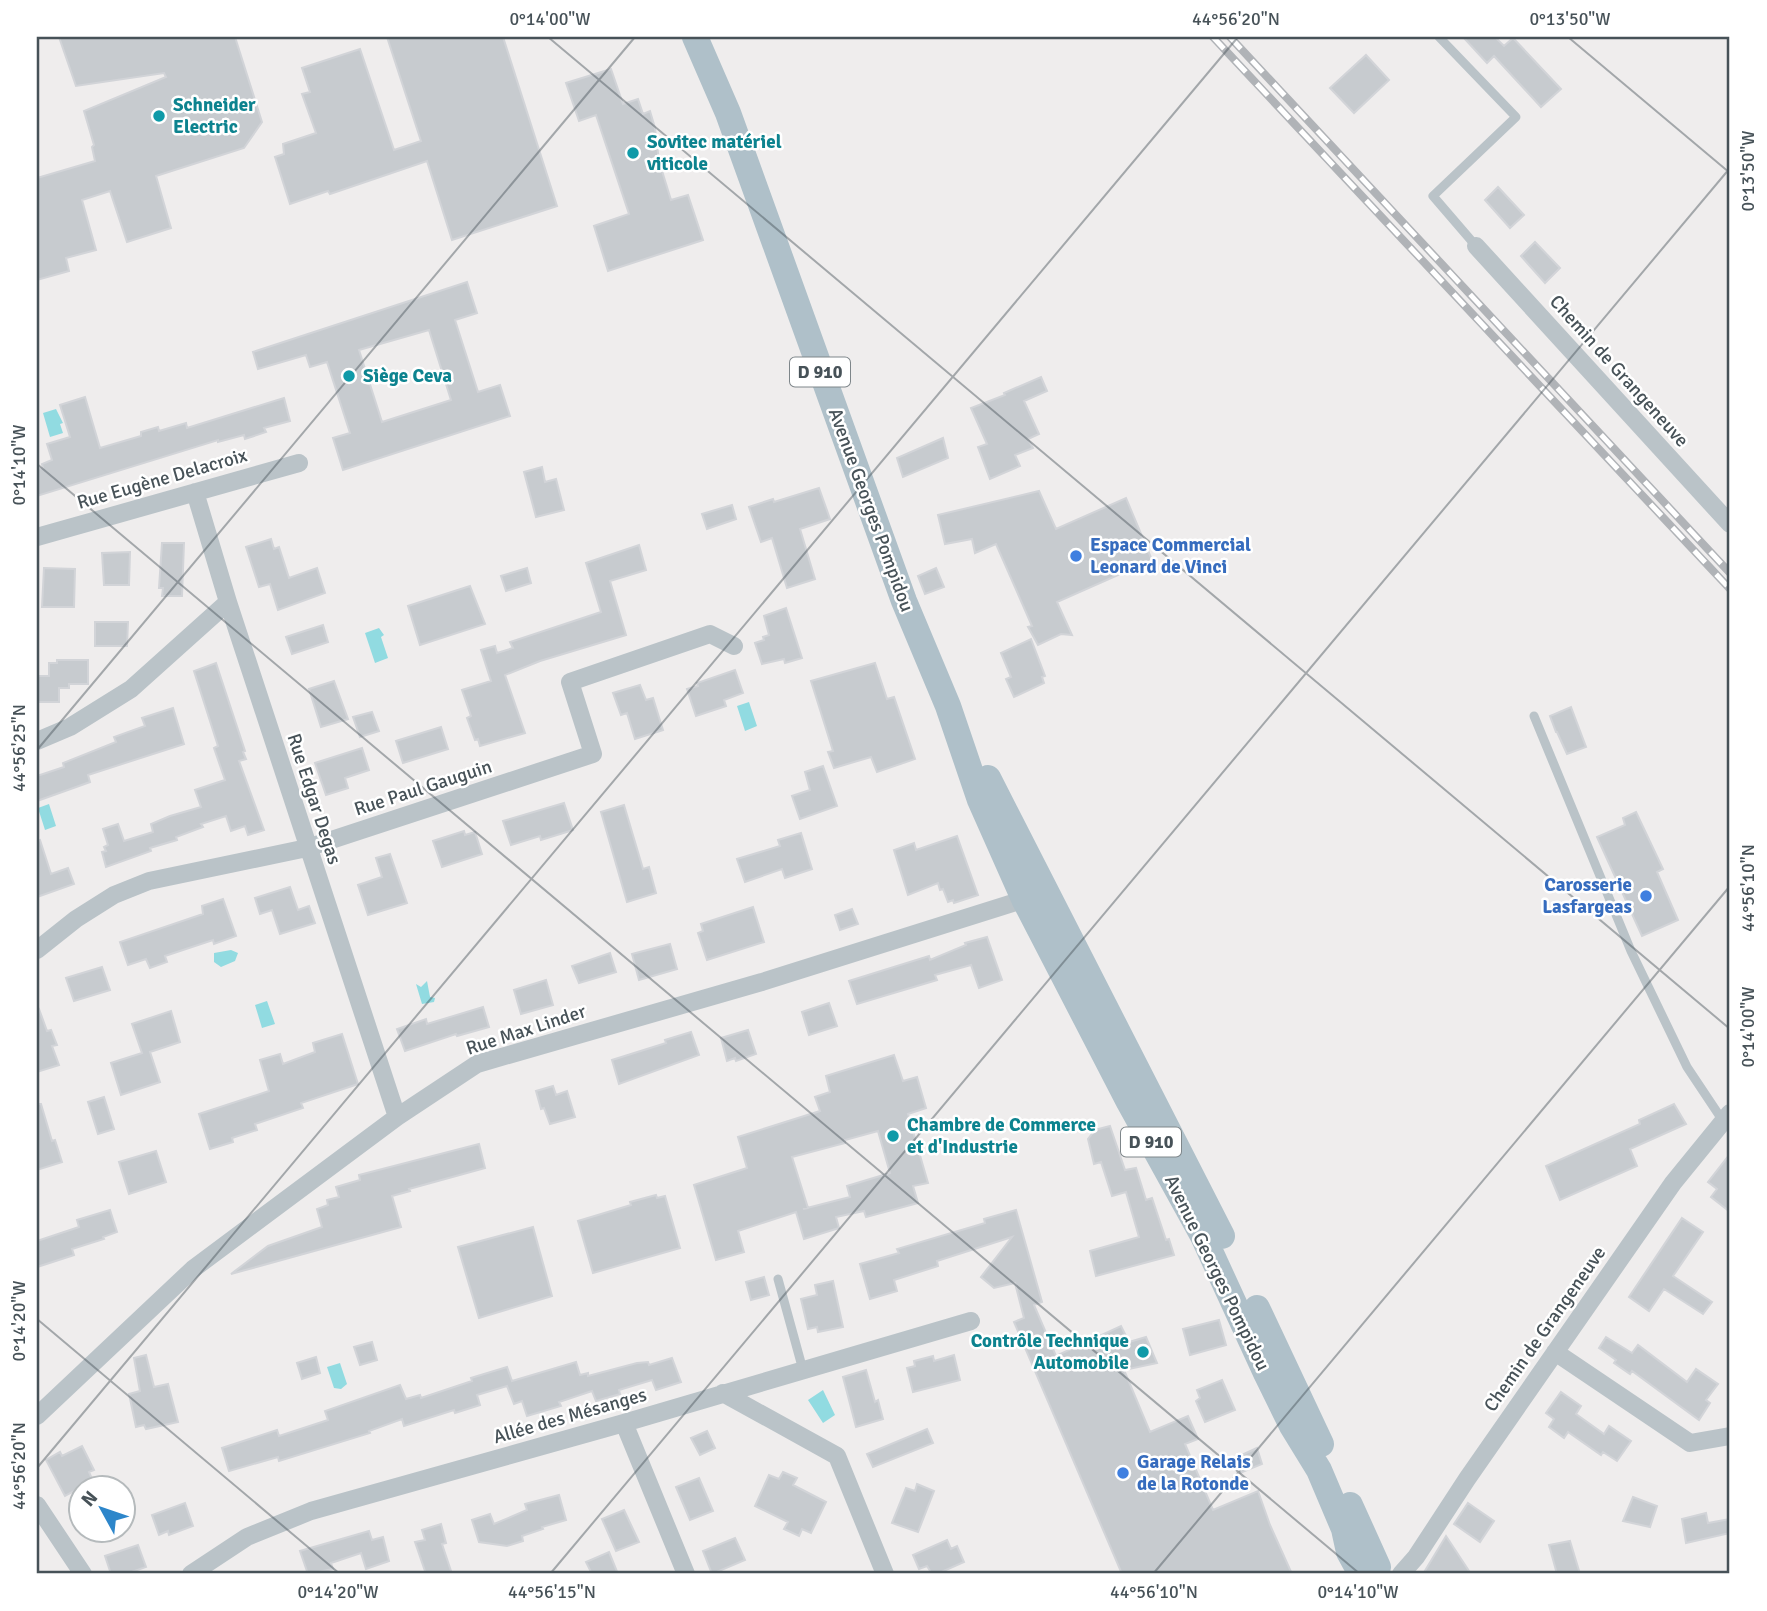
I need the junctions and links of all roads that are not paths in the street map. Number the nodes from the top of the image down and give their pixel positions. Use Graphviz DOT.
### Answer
graph roads {
  1 [pos="695,37"];
  2 [pos="1439,37"];
  3 [pos="1476,246"];
  4 [pos="299,463"];
  5 [pos="195,492"];
  6 [pos="1730,524"];
  7 [pos="37,537"];
  8 [pos="228,602"];
  9 [pos="734,646"];
  10 [pos="1534,716"];
  11 [pos="37,741"];
  12 [pos="307,848"];
  13 [pos="1035,896"];
  14 [pos="37,950"];
  15 [pos="397,1117"];
  16 [pos="1727,1117"];
  17 [pos="778,1279"];
  18 [pos="971,1321"];
  19 [pos="1555,1352"];
  20 [pos="803,1370"];
  21 [pos="723,1393"];
  22 [pos="37,1416"];
  23 [pos="624,1423"];
  24 [pos="1730,1436"];
  25 [pos="37,1505"];
  26 [pos="1380,1573"];
  27 [pos="83,1574"];
  28 [pos="191,1574"];
  29 [pos="687,1574"];
  30 [pos="885,1574"];
  1 -- 13 [label="main road, Avenue Georges Pompidou / D 910"];
  2 -- 3 [label="lane"];
  3 -- 6 [label="street, Chemin de Grangeneuve"];
  4 -- 5 [label="street, Rue Eugène Delacroix"];
  5 -- 7 [label="street, Rue Eugène Delacroix"];
  5 -- 8 [label="street, Rue Edgar Degas"];
  8 -- 11 [label="street"];
  8 -- 12 [label="street, Rue Edgar Degas"];
  9 -- 12 [label="street, Rue Paul Gauguin"];
  10 -- 16 [label="lane"];
  12 -- 14 [label="street, Rue Paul Gauguin"];
  12 -- 15 [label="street, Rue Edgar Degas"];
  13 -- 15 [label="street, Rue Max Linder"];
  13 -- 26 [label="main road, Avenue Georges Pompidou / D 910"];
  15 -- 22 [label="street, Rue Max Linder"];
  16 -- 19 [label="street, Chemin de Grangeneuve"];
  17 -- 20 [label="lane"];
  18 -- 20 [label="street, Allée des Mésanges"];
  19 -- 24 [label="street"];
  19 -- 26 [label="street, Chemin de Grangeneuve"];
  20 -- 21 [label="street, Allée des Mésanges"];
  21 -- 23 [label="street, Allée des Mésanges"];
  21 -- 30 [label="street"];
  23 -- 28 [label="street, Allée des Mésanges"];
  23 -- 29 [label="street"];
  25 -- 27 [label="street"];
}
